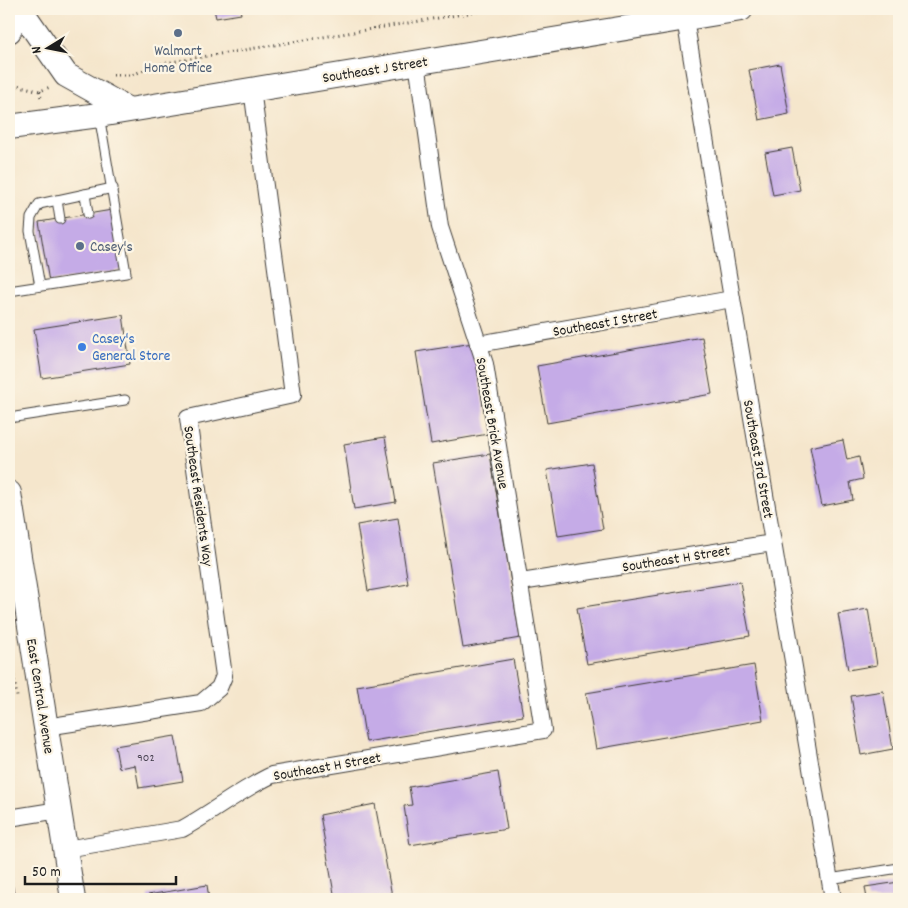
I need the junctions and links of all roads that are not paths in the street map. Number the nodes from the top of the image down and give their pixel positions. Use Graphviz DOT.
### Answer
graph roads {
  1 [pos="18,9"];
  2 [pos="742,9"];
  3 [pos="685,19"];
  4 [pos="9,31"];
  5 [pos="417,62"];
  6 [pos="252,89"];
  7 [pos="128,109"];
  8 [pos="99,115"];
  9 [pos="9,127"];
  10 [pos="113,188"];
  11 [pos="85,194"];
  12 [pos="57,200"];
  13 [pos="88,214"];
  14 [pos="60,219"];
  15 [pos="40,286"];
  16 [pos="9,291"];
  17 [pos="732,299"];
  18 [pos="478,344"];
  19 [pos="125,400"];
  20 [pos="9,418"];
  21 [pos="9,493"];
  22 [pos="773,543"];
  23 [pos="521,582"];
  24 [pos="46,727"];
  25 [pos="543,730"];
  26 [pos="60,810"];
  27 [pos="9,818"];
  28 [pos="66,850"];
  29 [pos="899,868"];
  30 [pos="830,879"];
  31 [pos="73,899"];
  32 [pos="833,899"];
  1 -- 4 [label="main road"];
  1 -- 7 [label="main road"];
  2 -- 3 [label="main road, Southeast J Street"];
  3 -- 5 [label="main road, Southeast J Street"];
  3 -- 17 [label="street, Southeast 3rd Street"];
  5 -- 6 [label="main road, Southeast J Street"];
  5 -- 18 [label="street, Southeast Brick Avenue"];
  6 -- 7 [label="main road, Southeast J Street"];
  6 -- 24 [label="street, Southeast Residents Way"];
  7 -- 8 [label="main road, Southeast J Street"];
  8 -- 9 [label="main road, Southeast J Street"];
  8 -- 10 [label="lane"];
  10 -- 11 [label="lane"];
  10 -- 15 [label="lane"];
  11 -- 12 [label="lane"];
  11 -- 13 [label="lane"];
  12 -- 14 [label="lane"];
  12 -- 15 [label="lane"];
  15 -- 16 [label="lane"];
  17 -- 18 [label="street, Southeast I Street"];
  17 -- 22 [label="street, Southeast 3rd Street"];
  18 -- 23 [label="street, Southeast Brick Avenue"];
  19 -- 20 [label="lane"];
  21 -- 24 [label="main road, East Central Avenue"];
  22 -- 23 [label="street, Southeast H Street"];
  22 -- 30 [label="street, Southeast 3rd Street"];
  23 -- 25 [label="street, Southeast Brick Avenue"];
  24 -- 26 [label="main road, East Central Avenue"];
  25 -- 28 [label="street, Southeast H Street"];
  26 -- 27 [label="street"];
  26 -- 28 [label="main road, East Central Avenue"];
  28 -- 31 [label="main road, East Central Avenue"];
  29 -- 30 [label="lane"];
  30 -- 32 [label="street, Southeast 3rd Street"];
}
